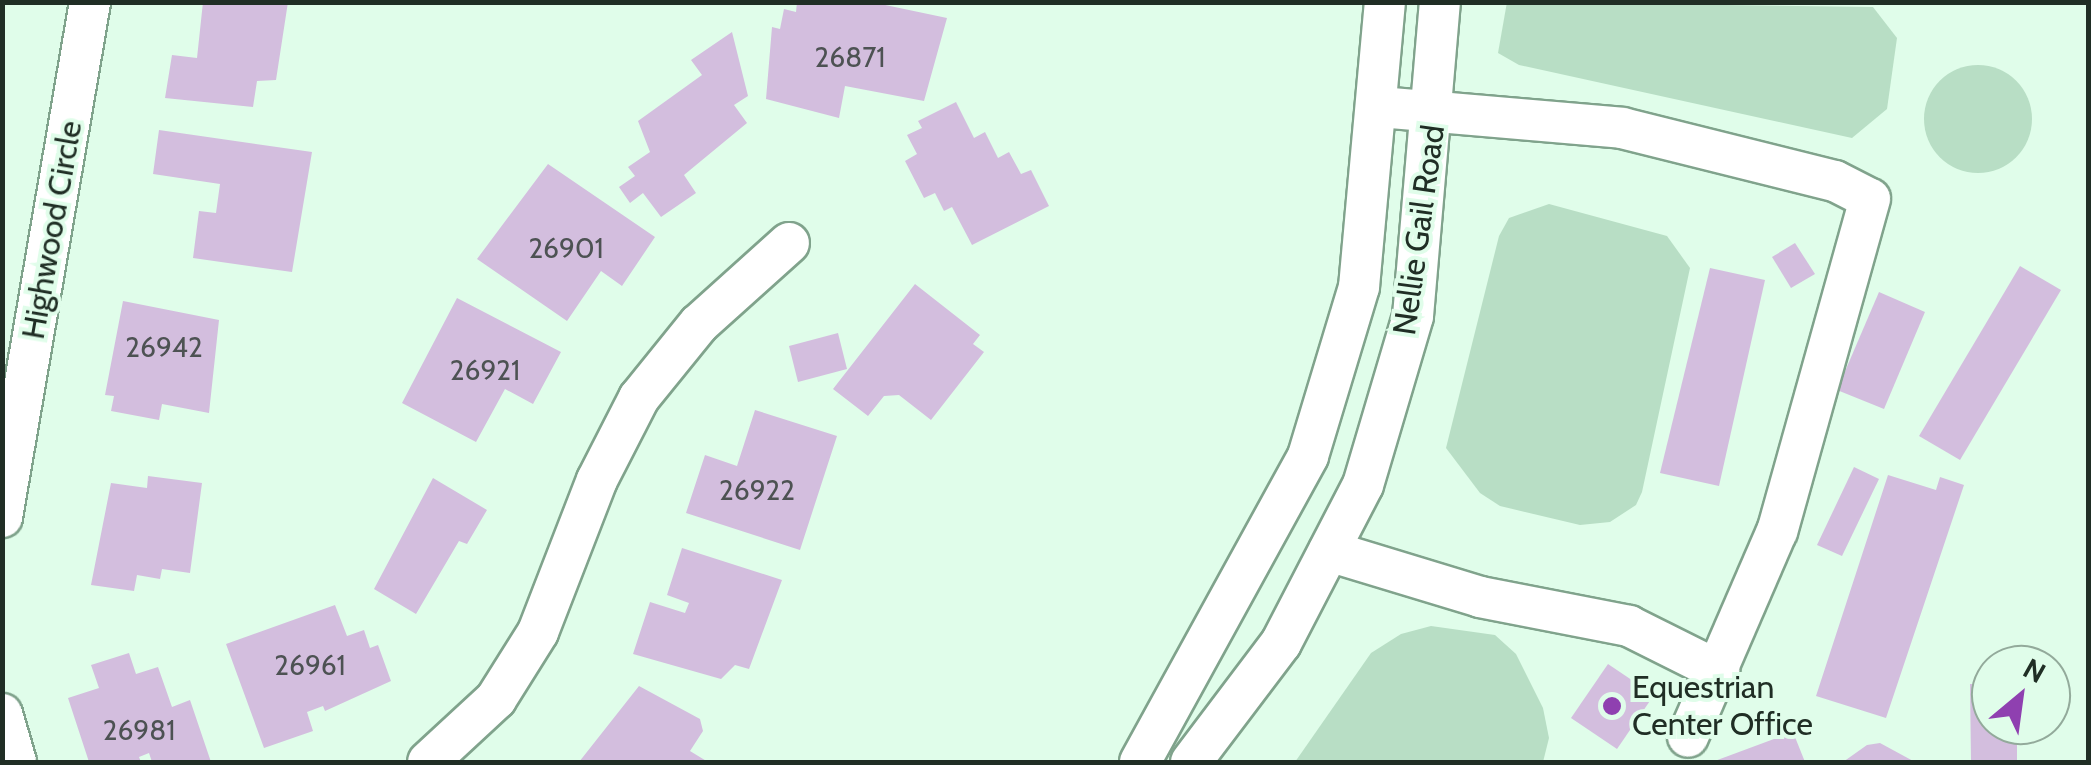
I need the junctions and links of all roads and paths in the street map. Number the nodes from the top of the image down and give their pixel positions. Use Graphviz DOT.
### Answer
graph roads {
  1 [pos="90,2"];
  2 [pos="1386,2"];
  3 [pos="1440,2"];
  4 [pos="1379,107"];
  5 [pos="1436,110"];
  6 [pos="789,242"];
  7 [pos="2,517"];
  8 [pos="1329,551"];
  9 [pos="1719,671"];
  10 [pos="2,714"];
  11 [pos="1688,737"];
  12 [pos="16,762"];
  13 [pos="428,762"];
  14 [pos="1140,762"];
  15 [pos="1191,762"];
  1 -- 7 [label="street, Highwood Circle"];
  2 -- 4 [label="street, Nellie Gail Road"];
  3 -- 5 [label="street, Nellie Gail Road"];
  4 -- 5 [label="street"];
  4 -- 14 [label="street, Nellie Gail Road"];
  5 -- 8 [label="street, Nellie Gail Road"];
  5 -- 9 [label="street"];
  6 -- 13 [label="street"];
  8 -- 9 [label="street"];
  8 -- 15 [label="street, Nellie Gail Road"];
  9 -- 11 [label="street"];
  10 -- 12 [label="street"];
}
